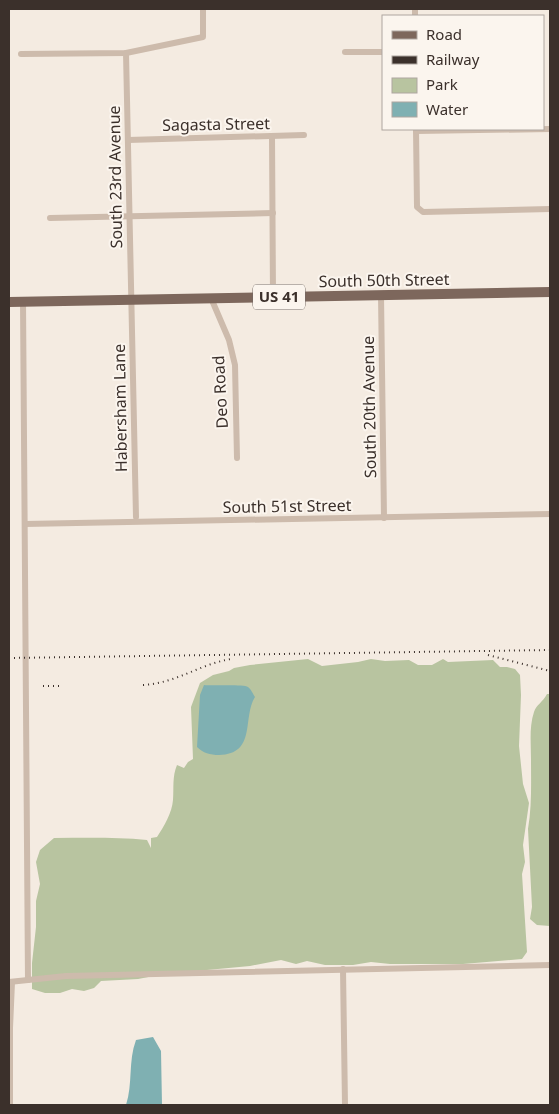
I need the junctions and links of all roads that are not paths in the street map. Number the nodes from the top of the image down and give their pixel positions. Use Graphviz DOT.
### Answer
graph roads {
  1 [pos="203,9"];
  2 [pos="345,52"];
  3 [pos="382,52"];
  4 [pos="126,53"];
  5 [pos="21,54"];
  6 [pos="416,130"];
  7 [pos="304,135"];
  8 [pos="272,136"];
  9 [pos="128,140"];
  10 [pos="550,209"];
  11 [pos="273,213"];
  12 [pos="130,216"];
  13 [pos="50,218"];
  14 [pos="550,292"];
  15 [pos="382,295"];
  16 [pos="273,297"];
  17 [pos="211,298"];
  18 [pos="131,300"];
  19 [pos="23,301"];
  20 [pos="9,302"];
  21 [pos="237,458"];
  22 [pos="550,514"];
  23 [pos="136,517"];
  24 [pos="384,518"];
  25 [pos="24,524"];
  26 [pos="550,964"];
  27 [pos="343,969"];
  28 [pos="28,980"];
  29 [pos="10,982"];
  30 [pos="10,1105"];
  31 [pos="345,1105"];
  1 -- 4 [label="street"];
  2 -- 3 [label="street"];
  4 -- 5 [label="street"];
  4 -- 9 [label="street, South 23rd Avenue"];
  6 -- 10 [label="street"];
  7 -- 8 [label="street, Sagasta Street"];
  8 -- 9 [label="street, Sagasta Street"];
  8 -- 11 [label="street"];
  9 -- 12 [label="street, South 23rd Avenue"];
  11 -- 12 [label="street"];
  11 -- 16 [label="street"];
  12 -- 13 [label="street"];
  12 -- 18 [label="street, South 23rd Avenue"];
  14 -- 15 [label="main road, South 50th Street / US 41"];
  15 -- 16 [label="main road, South 50th Street / US 41"];
  15 -- 24 [label="street, South 20th Avenue"];
  16 -- 17 [label="main road, South 50th Street / US 41"];
  17 -- 18 [label="main road, South 50th Street / US 41"];
  17 -- 21 [label="street, Deo Road"];
  18 -- 19 [label="main road, South 50th Street / US 41"];
  18 -- 23 [label="street, Habersham Lane"];
  19 -- 20 [label="main road, South 50th Street / US 41"];
  19 -- 25 [label="street"];
  22 -- 24 [label="street, South 51st Street"];
  24 -- 25 [label="street, South 51st Street"];
  25 -- 28 [label="street"];
  26 -- 27 [label="street"];
  27 -- 28 [label="street"];
  27 -- 31 [label="street"];
  28 -- 29 [label="street"];
  29 -- 30 [label="street"];
}
